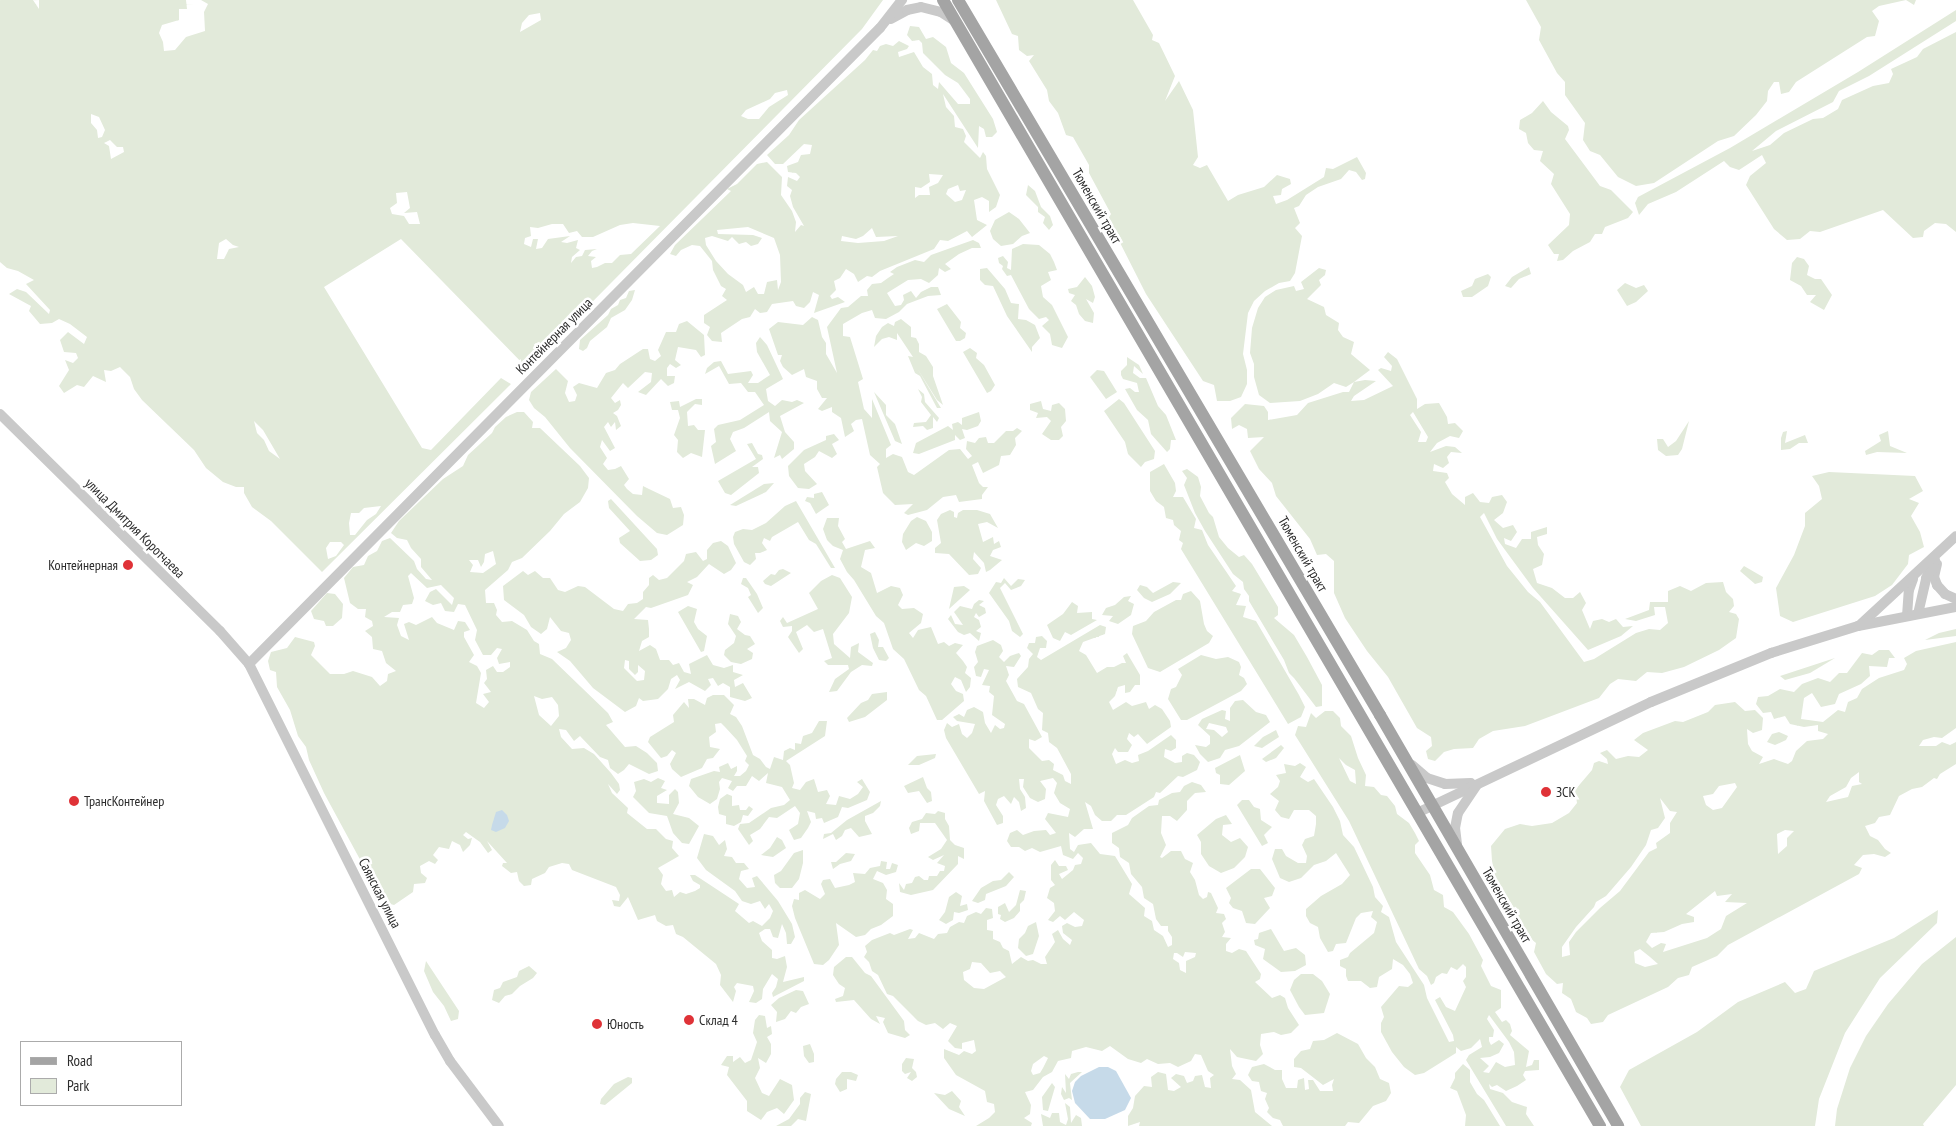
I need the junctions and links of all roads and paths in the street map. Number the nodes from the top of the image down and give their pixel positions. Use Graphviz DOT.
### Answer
graph roads {
  1 [pos="902,0"];
  2 [pos="943,0"];
  3 [pos="958,0"];
  4 [pos="956,22"];
  5 [pos="880,28"];
  6 [pos="0,414"];
  7 [pos="1953,539"];
  8 [pos="1915,576"];
  9 [pos="1956,599"];
  10 [pos="1956,607"];
  11 [pos="1918,614"];
  12 [pos="1907,616"];
  13 [pos="1858,626"];
  14 [pos="249,664"];
  15 [pos="1404,756"];
  16 [pos="1480,782"];
  17 [pos="1432,806"];
  18 [pos="1417,813"];
  19 [pos="1459,853"];
  20 [pos="499,1126"];
  21 [pos="1600,1126"];
  22 [pos="1618,1126"];
  1 -- 5 [label="street, Контейнерная улица"];
  2 -- 4 [label="main road, Тюменский тракт"];
  3 -- 15 [label="main road, Тюменский тракт"];
  4 -- 5 [label="street, Контейнерная улица"];
  4 -- 18 [label="main road, Тюменский тракт"];
  5 -- 14 [label="street, Контейнерная улица"];
  6 -- 14 [label="street, улица Дмитрия Коротчаева"];
  7 -- 8 [label="street"];
  7 -- 9 [label="street"];
  7 -- 11 [label="street"];
  8 -- 12 [label="street"];
  8 -- 13 [label="street"];
  10 -- 11 [label="street"];
  11 -- 12 [label="street"];
  12 -- 13 [label="street"];
  13 -- 16 [label="street"];
  14 -- 20 [label="street, Саянская улица"];
  15 -- 16 [label="street"];
  15 -- 17 [label="main road, Тюменский тракт"];
  16 -- 17 [label="street"];
  16 -- 19 [label="street"];
  17 -- 18 [label="street"];
  17 -- 19 [label="main road, Тюменский тракт"];
  18 -- 21 [label="main road, Тюменский тракт"];
  19 -- 22 [label="main road, Тюменский тракт"];
}
